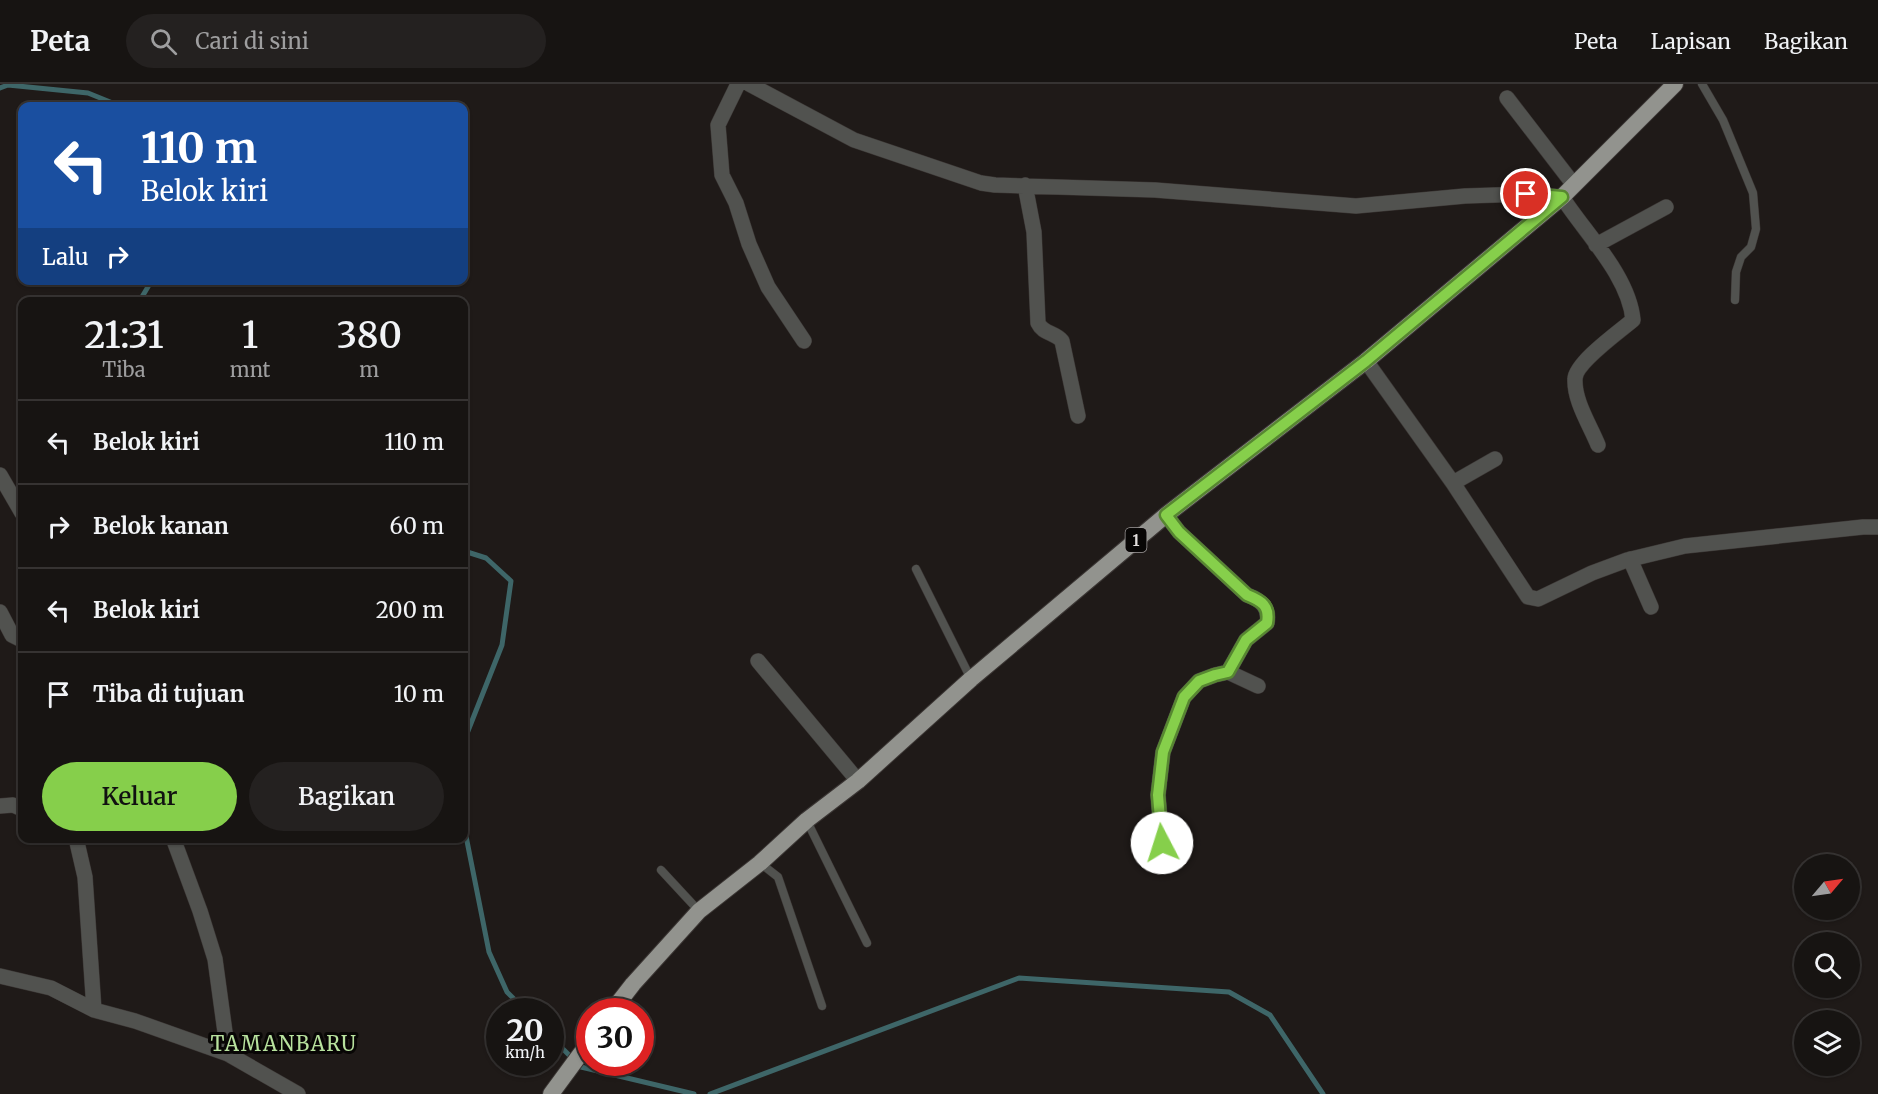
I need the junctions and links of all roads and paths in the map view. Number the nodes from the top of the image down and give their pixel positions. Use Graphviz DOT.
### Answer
graph roads {
  1 [pos="738,84"];
  2 [pos="749,84"];
  3 [pos="1675,84"];
  4 [pos="1702,84"];
  5 [pos="1507,98"];
  6 [pos="1026,185"];
  7 [pos="1568,191"];
  8 [pos="1666,207"];
  9 [pos="1596,245"];
  10 [pos="1735,300"];
  11 [pos="804,340"];
  12 [pos="1366,361"];
  13 [pos="1078,416"];
  14 [pos="1598,445"];
  15 [pos="1495,459"];
  16 [pos="0,475"];
  17 [pos="1453,483"];
  18 [pos="18,506"];
  19 [pos="1166,515"];
  20 [pos="1878,527"];
  21 [pos="1629,559"];
  22 [pos="916,569"];
  23 [pos="1651,607"];
  24 [pos="0,612"];
  25 [pos="18,638"];
  26 [pos="758,662"];
  27 [pos="1228,672"];
  28 [pos="971,679"];
  29 [pos="1258,686"];
  30 [pos="858,780"];
  31 [pos="0,806"];
  32 [pos="18,807"];
  33 [pos="807,820"];
  34 [pos="77,843"];
  35 [pos="175,843"];
  36 [pos="1162,843"];
  37 [pos="760,862"];
  38 [pos="662,870"];
  39 [pos="699,911"];
  40 [pos="867,943"];
  41 [pos="0,976"];
  42 [pos="622,998"];
  43 [pos="822,1006"];
  44 [pos="94,1010"];
  45 [pos="228,1054"];
  46 [pos="576,1060"];
  47 [pos="551,1093"];
  48 [pos="298,1094"];
  1 -- 11 [label="street"];
  2 -- 6 [label="street"];
  3 -- 7 [label="highway, 1"];
  4 -- 10 [label="lane"];
  5 -- 7 [label="street"];
  6 -- 7 [label="street"];
  6 -- 13 [label="street"];
  7 -- 9 [label="street"];
  7 -- 12 [label="highway, 1"];
  8 -- 9 [label="street"];
  9 -- 14 [label="street"];
  12 -- 17 [label="street"];
  12 -- 19 [label="highway, 1"];
  15 -- 17 [label="street"];
  16 -- 18 [label="street"];
  17 -- 21 [label="street"];
  19 -- 27 [label="street"];
  19 -- 28 [label="highway, 1"];
  20 -- 21 [label="street"];
  21 -- 23 [label="street"];
  22 -- 28 [label="lane"];
  24 -- 25 [label="street"];
  26 -- 30 [label="street"];
  27 -- 29 [label="street"];
  27 -- 36 [label="street"];
  28 -- 30 [label="highway, 1"];
  30 -- 33 [label="highway, 1"];
  31 -- 32 [label="street"];
  33 -- 37 [label="highway, 1"];
  33 -- 40 [label="lane"];
  34 -- 44 [label="street"];
  35 -- 45 [label="street"];
  37 -- 39 [label="highway, 1"];
  37 -- 43 [label="lane"];
  38 -- 39 [label="lane"];
  39 -- 42 [label="highway, 1"];
  41 -- 44 [label="street"];
  44 -- 45 [label="street"];
  45 -- 48 [label="street"];
  46 -- 47 [label="highway"];
}
